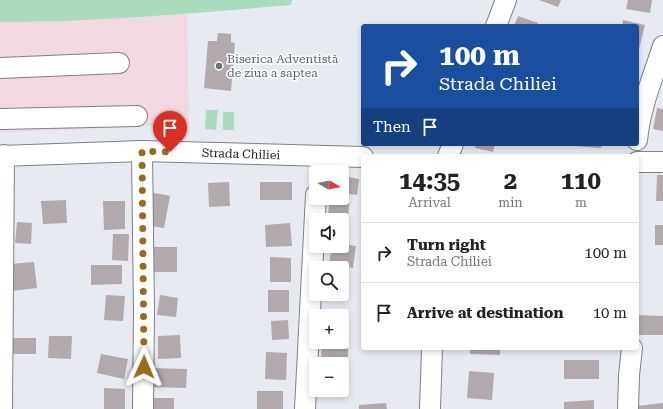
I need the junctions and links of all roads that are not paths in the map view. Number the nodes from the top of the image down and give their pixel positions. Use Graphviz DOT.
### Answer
graph roads {
  1 [pos="506,0"];
  2 [pos="497,24"];
  3 [pos="663,46"];
  4 [pos="119,63"];
  5 [pos="0,68"];
  6 [pos="137,116"];
  7 [pos="0,119"];
  8 [pos="639,126"];
  9 [pos="142,151"];
  10 [pos="2,156"];
  11 [pos="361,157"];
  12 [pos="639,162"];
  13 [pos="663,162"];
  14 [pos="318,164"];
  15 [pos="315,205"];
  16 [pos="432,350"];
  17 [pos="632,350"];
  18 [pos="2,409"];
  19 [pos="143,409"];
  20 [pos="305,409"];
  21 [pos="430,409"];
  22 [pos="628,409"];
  1 -- 2 [label="street"];
  3 -- 8 [label="street"];
  4 -- 5 [label="street"];
  6 -- 7 [label="street"];
  9 -- 10 [label="street, Strada Chiliei"];
  9 -- 14 [label="street, Strada Chiliei"];
  9 -- 19 [label="street"];
  10 -- 18 [label="street"];
  11 -- 14 [label="street, Strada Chiliei"];
  12 -- 13 [label="street"];
  15 -- 20 [label="street"];
  16 -- 21 [label="street"];
  17 -- 22 [label="street"];
}
